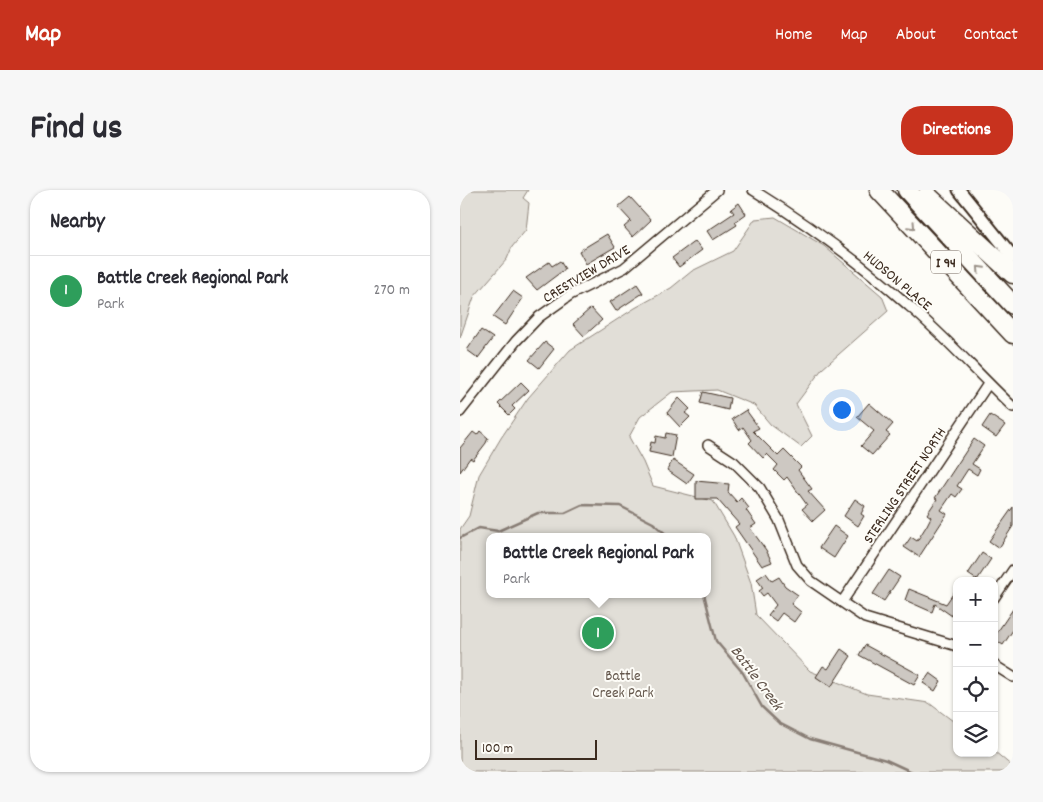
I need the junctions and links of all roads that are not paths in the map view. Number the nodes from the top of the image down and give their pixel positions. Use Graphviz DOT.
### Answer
graph roads {
  1 [pos="717,190"];
  2 [pos="753,190"];
  3 [pos="879,190"];
  4 [pos="907,190"];
  5 [pos="922,190"];
  6 [pos="959,190"];
  7 [pos="1013,257"];
  8 [pos="1013,274"];
  9 [pos="1013,305"];
  10 [pos="1013,334"];
  11 [pos="988,384"];
  12 [pos="1013,407"];
  13 [pos="460,412"];
  14 [pos="708,445"];
  15 [pos="1013,570"];
  16 [pos="998,592"];
  17 [pos="842,602"];
  18 [pos="953,645"];
  19 [pos="997,667"];
  20 [pos="1013,678"];
  1 -- 13 [label="street, CRESTVIEW DRIVE"];
  2 -- 11 [label="street, HUDSON PLACE"];
  3 -- 10 [label="highway, I 94, one-way"];
  9 -- 4 [label="highway, I 94, one-way"];
  5 -- 8 [label="highway"];
  6 -- 7 [label="street"];
  11 -- 12 [label="street, HUDSON PLACE"];
  11 -- 17 [label="street, STERLING STREET NORTH"];
  14 -- 17 [label="street"];
  15 -- 16 [label="street"];
  17 -- 18 [label="street"];
  19 -- 20 [label="street"];
}
